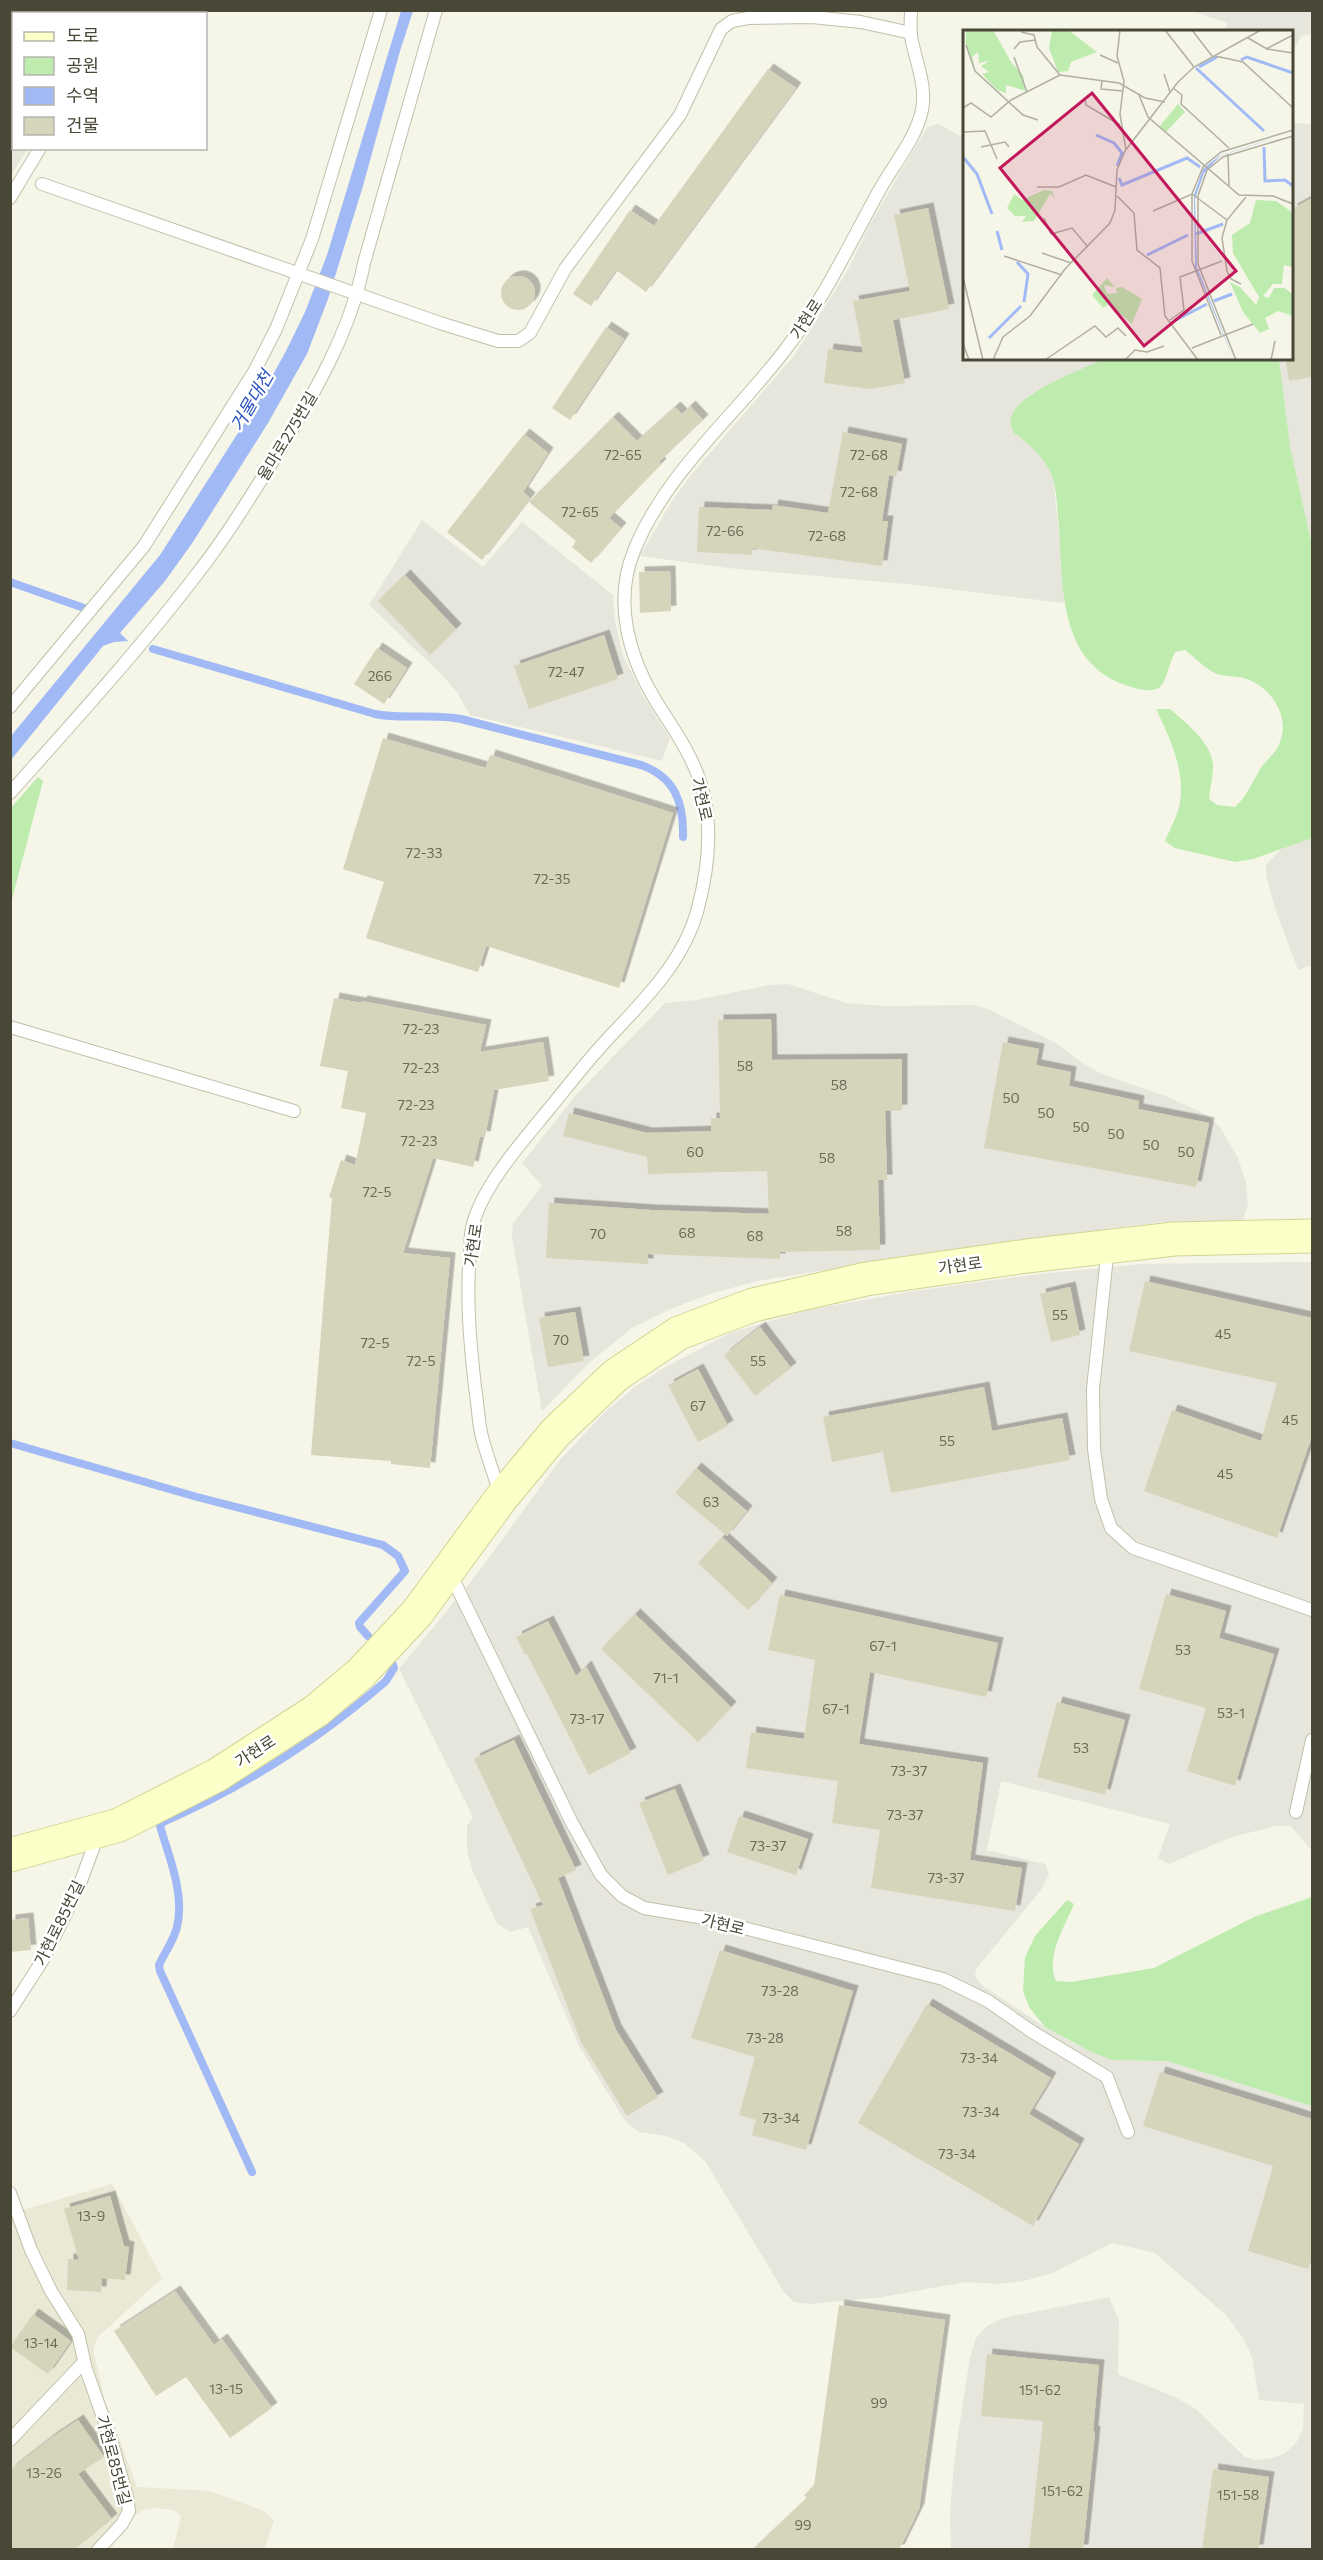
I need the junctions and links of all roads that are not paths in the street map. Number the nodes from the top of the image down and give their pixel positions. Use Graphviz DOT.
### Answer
graph roads {
  1 [pos="381,10"];
  2 [pos="436,10"];
  3 [pos="911,10"];
  4 [pos="911,33"];
  5 [pos="39,150"];
  6 [pos="42,184"];
  7 [pos="10,198"];
  8 [pos="297,274"];
  9 [pos="358,296"];
  10 [pos="10,707"];
  11 [pos="10,793"];
  12 [pos="10,1027"];
  13 [pos="294,1111"];
  14 [pos="1312,1236"];
  15 [pos="1108,1246"];
  16 [pos="502,1497"];
  17 [pos="449,1569"];
  18 [pos="1312,1610"];
  19 [pos="1312,1740"];
  20 [pos="1296,1812"];
  21 [pos="99,1831"];
  22 [pos="10,1855"];
  23 [pos="10,2011"];
  24 [pos="1128,2132"];
  25 [pos="10,2193"];
  26 [pos="84,2362"];
  27 [pos="10,2440"];
  28 [pos="98,2550"];
  1 -- 8 [label="lane"];
  2 -- 9 [label="lane, 율마로275번길"];
  3 -- 4 [label="lane, 가현로"];
  4 -- 9 [label="lane"];
  4 -- 16 [label="lane, 가현로"];
  5 -- 7 [label="lane"];
  6 -- 8 [label="lane"];
  8 -- 9 [label="lane"];
  8 -- 10 [label="lane"];
  9 -- 11 [label="lane, 율마로275번길"];
  12 -- 13 [label="lane"];
  14 -- 15 [label="street, 가현로"];
  15 -- 16 [label="street, 가현로"];
  15 -- 18 [label="lane"];
  16 -- 17 [label="street, 가현로"];
  17 -- 21 [label="street, 가현로"];
  17 -- 24 [label="lane, 가현로"];
  19 -- 20 [label="lane"];
  21 -- 22 [label="street, 가현로"];
  21 -- 23 [label="lane, 가현로85번길"];
  25 -- 26 [label="lane, 가현로85번길"];
  26 -- 27 [label="lane"];
  26 -- 28 [label="lane, 가현로85번길"];
}
